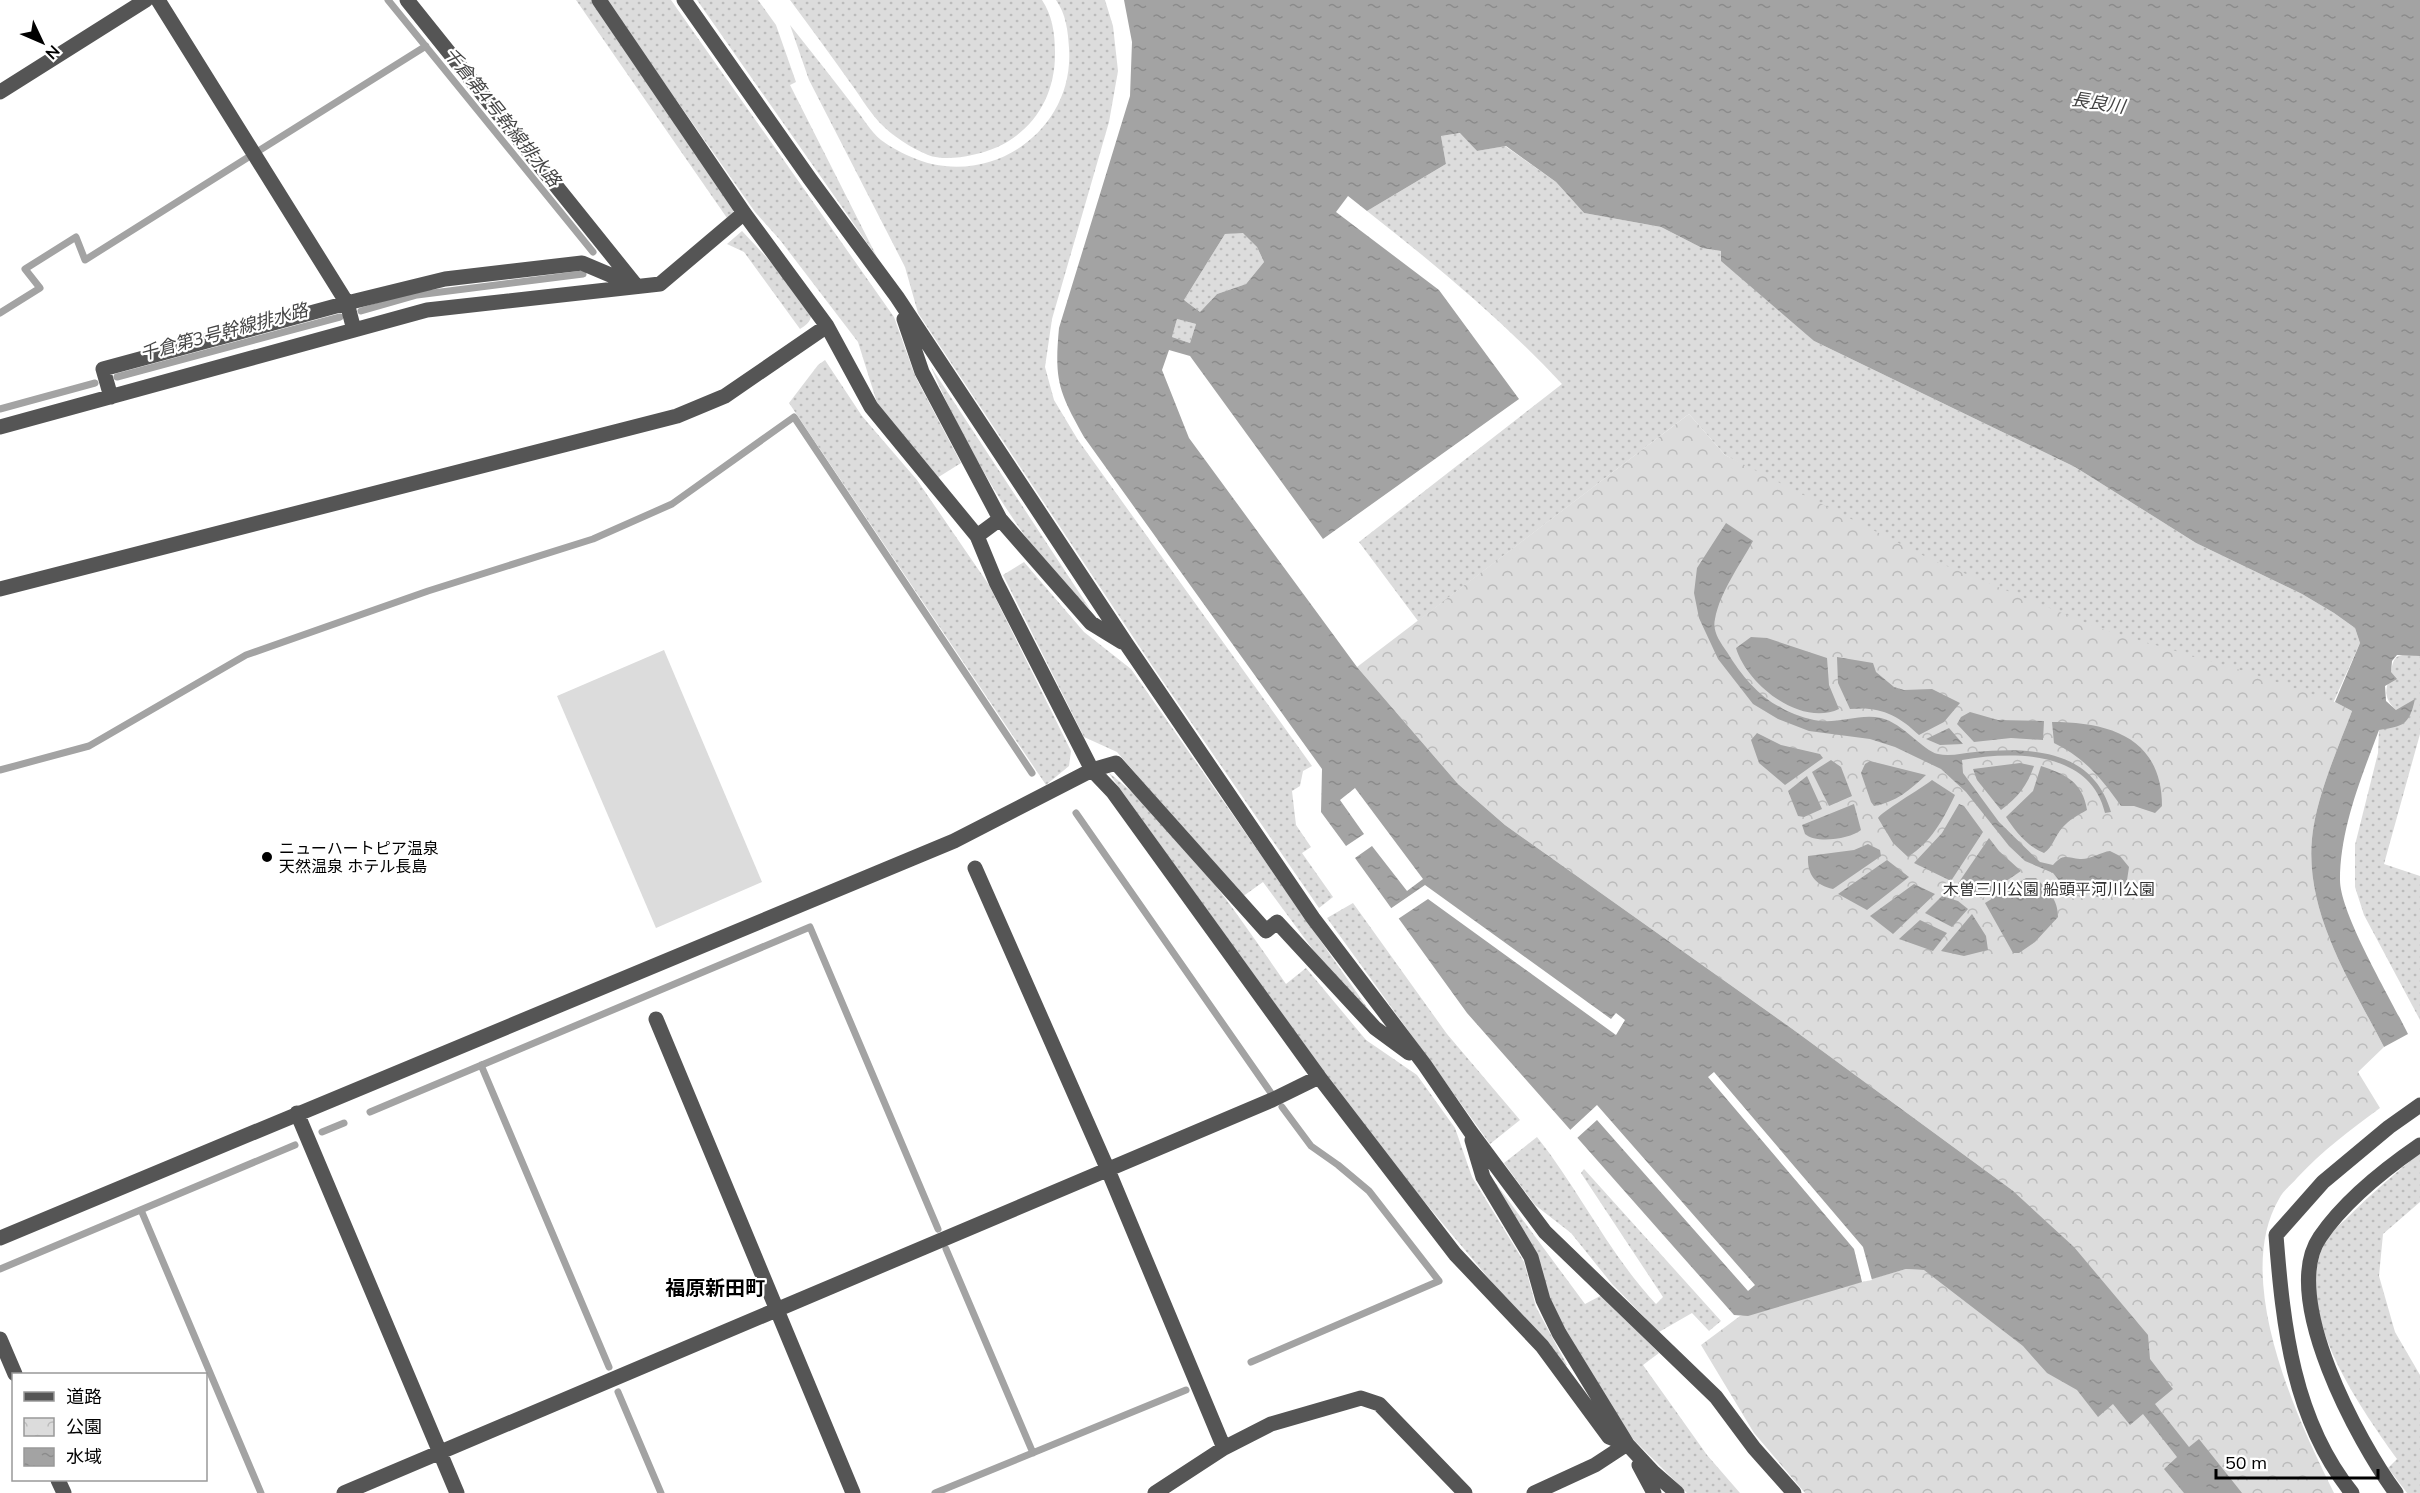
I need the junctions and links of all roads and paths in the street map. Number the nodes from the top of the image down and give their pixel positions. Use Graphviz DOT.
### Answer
graph roads {
  1 [pos="146,0"];
  2 [pos="158,0"];
  3 [pos="407,0"];
  4 [pos="599,0"];
  5 [pos="684,0"];
  6 [pos="0,92"];
  7 [pos="744,213"];
  8 [pos="636,286"];
  9 [pos="897,297"];
  10 [pos="347,303"];
  11 [pos="828,326"];
  12 [pos="354,330"];
  13 [pos="111,397"];
  14 [pos="0,427"];
  15 [pos="1000,519"];
  16 [pos="977,536"];
  17 [pos="0,589"];
  18 [pos="1127,645"];
  19 [pos="1092,770"];
  20 [pos="975,868"];
  21 [pos="656,1019"];
  22 [pos="1424,1064"];
  23 [pos="1318,1077"];
  24 [pos="2420,1105"];
  25 [pos="297,1113"];
  26 [pos="1470,1131"];
  27 [pos="2420,1145"];
  28 [pos="1108,1170"];
  29 [pos="0,1238"];
  30 [pos="777,1311"];
  31 [pos="0,1339"];
  32 [pos="15,1373"];
  33 [pos="1627,1443"];
  34 [pos="1224,1448"];
  35 [pos="441,1454"];
  36 [pos="344,1493"];
  37 [pos="457,1493"];
  38 [pos="853,1493"];
  39 [pos="1155,1493"];
  40 [pos="1465,1493"];
  41 [pos="1534,1493"];
  42 [pos="1654,1493"];
  43 [pos="1677,1493"];
  44 [pos="1794,1493"];
  45 [pos="2352,1493"];
  46 [pos="2396,1493"];
  1 -- 6 [label="street"];
  2 -- 10 [label="street"];
  3 -- 8 [label="street"];
  4 -- 7 [label="street"];
  5 -- 9 [label="street"];
  7 -- 8 [label="street"];
  7 -- 11 [label="street"];
  8 -- 10 [label="street"];
  8 -- 12 [label="street"];
  9 -- 15 [label="street"];
  9 -- 18 [label="street"];
  10 -- 12 [label="street"];
  10 -- 13 [label="street"];
  11 -- 16 [label="street"];
  11 -- 17 [label="street"];
  12 -- 13 [label="street"];
  13 -- 14 [label="street"];
  15 -- 16 [label="street"];
  15 -- 18 [label="street"];
  16 -- 19 [label="street"];
  18 -- 22 [label="street"];
  19 -- 22 [label="street"];
  19 -- 23 [label="street"];
  19 -- 25 [label="street"];
  20 -- 28 [label="street"];
  21 -- 30 [label="street"];
  22 -- 26 [label="street"];
  23 -- 28 [label="street"];
  23 -- 33 [label="street"];
  24 -- 45 [label="street"];
  25 -- 29 [label="street"];
  25 -- 35 [label="street"];
  26 -- 33 [label="street"];
  26 -- 44 [label="street"];
  27 -- 46 [label="street"];
  28 -- 30 [label="street"];
  28 -- 34 [label="street"];
  30 -- 35 [label="street"];
  30 -- 38 [label="street"];
  31 -- 32 [label="street"];
  33 -- 41 [label="street"];
  33 -- 42 [label="street"];
  33 -- 43 [label="street"];
  34 -- 39 [label="street"];
  34 -- 40 [label="street"];
  35 -- 36 [label="street"];
  35 -- 37 [label="street"];
}
